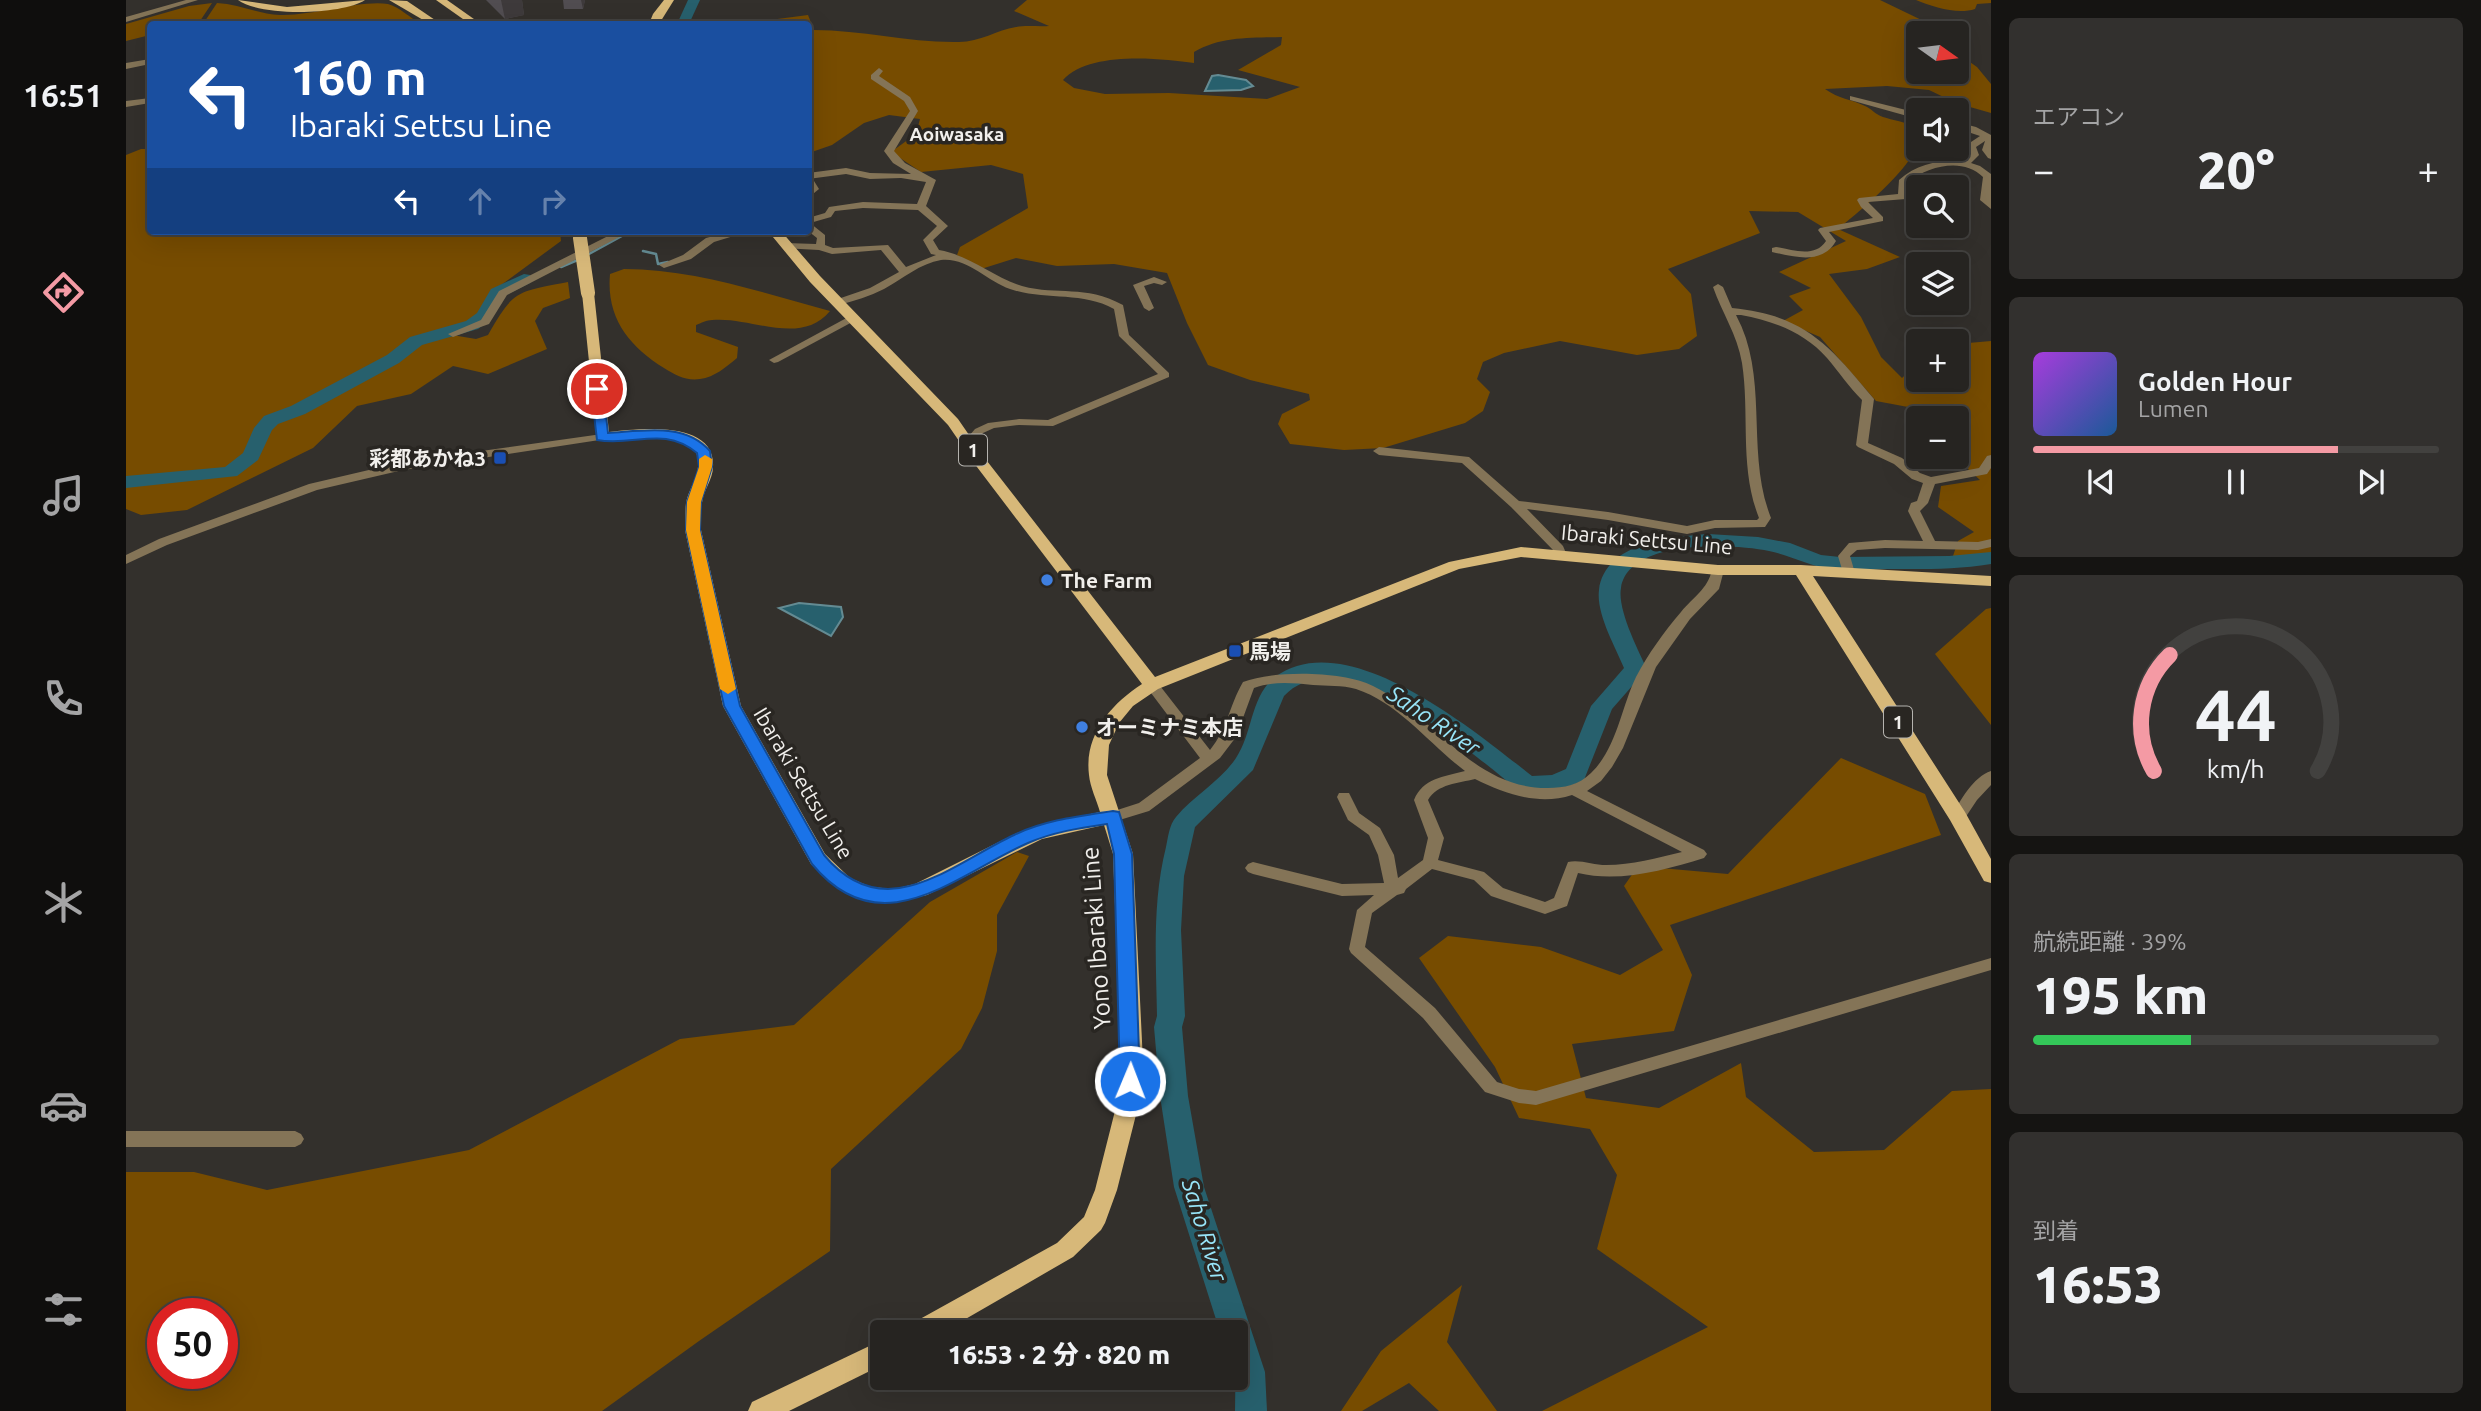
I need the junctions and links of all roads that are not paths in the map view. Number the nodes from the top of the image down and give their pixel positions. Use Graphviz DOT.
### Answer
graph roads {
  1 [pos="180,0"];
  2 [pos="194,0"];
  3 [pos="243,0"];
  4 [pos="256,0"];
  5 [pos="341,0"];
  6 [pos="360,0"];
  7 [pos="394,0"];
  8 [pos="405,0"];
  9 [pos="442,0"];
  10 [pos="669,0"];
  11 [pos="126,18"];
  12 [pos="433,21"];
  13 [pos="434,21"];
  14 [pos="472,21"];
  15 [pos="655,21"];
  16 [pos="147,62"];
  17 [pos="126,66"];
  18 [pos="880,71"];
  19 [pos="1853,98"];
  20 [pos="147,101"];
  21 [pos="126,104"];
  22 [pos="1906,113"];
  23 [pos="1969,130"];
  24 [pos="1987,136"];
  25 [pos="1991,156"];
  26 [pos="1963,165"];
  27 [pos="812,180"];
  28 [pos="931,180"];
  29 [pos="921,206"];
  30 [pos="1991,206"];
  31 [pos="812,219"];
  32 [pos="812,224"];
  33 [pos="580,235"];
  34 [pos="618,235"];
  35 [pos="730,235"];
  36 [pos="777,235"];
  37 [pos="786,246"];
  38 [pos="820,247"];
  39 [pos="1776,250"];
  40 [pos="956,256"];
  41 [pos="664,265"];
  42 [pos="905,273"];
  43 [pos="1162,282"];
  44 [pos="1718,287"];
  45 [pos="1142,298"];
  46 [pos="1109,301"];
  47 [pos="839,302"];
  48 [pos="1149,308"];
  49 [pos="1730,312"];
  50 [pos="1779,316"];
  51 [pos="852,318"];
  52 [pos="1790,328"];
  53 [pos="453,334"];
  54 [pos="774,360"];
  55 [pos="602,437"];
  56 [pos="969,443"];
  57 [pos="1379,451"];
  58 [pos="1991,459"];
  59 [pos="1930,481"];
  60 [pos="1515,504"];
  61 [pos="1991,543"];
  62 [pos="1931,545"];
  63 [pos="1560,553"];
  64 [pos="126,560"];
  65 [pos="1718,570"];
  66 [pos="1801,570"];
  67 [pos="1849,573"];
  68 [pos="1991,581"];
  69 [pos="1152,685"];
  70 [pos="1208,758"];
  71 [pos="1474,774"];
  72 [pos="1991,776"];
  73 [pos="1574,790"];
  74 [pos="1344,797"];
  75 [pos="1113,817"];
  76 [pos="1958,817"];
  77 [pos="1430,863"];
  78 [pos="1253,868"];
  79 [pos="1991,876"];
  80 [pos="1395,889"];
  81 [pos="1991,964"];
  82 [pos="126,1139"];
  83 [pos="295,1139"];
  84 [pos="941,1320"];
  85 [pos="870,1358"];
  86 [pos="761,1411"];
  1 -- 11 [label="street"];
  2 -- 11 [label="street"];
  3 -- 6 [label="main road"];
  4 -- 5 [label="main road"];
  7 -- 12 [label="main road"];
  8 -- 13 [label="main road"];
  9 -- 14 [label="main road"];
  10 -- 15 [label="main road"];
  16 -- 17 [label="street"];
  18 -- 28 [label="street"];
  19 -- 22 [label="street"];
  20 -- 21 [label="street"];
  23 -- 24 [label="street"];
  24 -- 25 [label="street"];
  24 -- 26 [label="street"];
  26 -- 30 [label="street"];
  26 -- 39 [label="street"];
  27 -- 28 [label="street"];
  28 -- 29 [label="street"];
  29 -- 31 [label="street"];
  29 -- 40 [label="street"];
  32 -- 38 [label="street"];
  33 -- 55 [label="main road, bridge"];
  34 -- 53 [label="street"];
  35 -- 41 [label="street"];
  36 -- 37 [label="main road, 1"];
  37 -- 38 [label="street"];
  37 -- 47 [label="main road, 1"];
  38 -- 42 [label="street"];
  40 -- 42 [label="street"];
  40 -- 46 [label="street"];
  42 -- 47 [label="street"];
  43 -- 45 [label="street"];
  44 -- 49 [label="street"];
  45 -- 46 [label="street"];
  45 -- 48 [label="street"];
  46 -- 56 [label="street"];
  47 -- 51 [label="main road, 1"];
  49 -- 52 [label="street"];
  49 -- 60 [label="street"];
  50 -- 52 [label="street"];
  51 -- 54 [label="street"];
  51 -- 56 [label="main road, 1"];
  52 -- 59 [label="street"];
  55 -- 64 [label="street"];
  55 -- 75 [label="main road, Ibaraki Settsu Line"];
  56 -- 69 [label="main road, 1"];
  57 -- 60 [label="street"];
  58 -- 59 [label="street"];
  59 -- 62 [label="street"];
  60 -- 63 [label="street"];
  61 -- 62 [label="street"];
  62 -- 67 [label="street"];
  63 -- 65 [label="main road, Ibaraki Settsu Line"];
  63 -- 69 [label="main road, Ibaraki Settsu Line"];
  65 -- 66 [label="main road, Ibaraki Settsu Line"];
  65 -- 73 [label="street"];
  66 -- 67 [label="main road"];
  66 -- 76 [label="main road, 1"];
  67 -- 68 [label="main road"];
  69 -- 70 [label="street"];
  69 -- 75 [label="main road, Ibaraki Settsu Line"];
  70 -- 71 [label="street"];
  70 -- 75 [label="street"];
  71 -- 73 [label="street"];
  71 -- 77 [label="street"];
  72 -- 76 [label="street"];
  73 -- 77 [label="street"];
  74 -- 80 [label="street"];
  75 -- 84 [label="main road, Yono Ibaraki Line"];
  76 -- 79 [label="main road, 1"];
  77 -- 80 [label="street"];
  78 -- 80 [label="street"];
  80 -- 81 [label="street"];
  82 -- 83 [label="street"];
  85 -- 86 [label="main road"];
}
